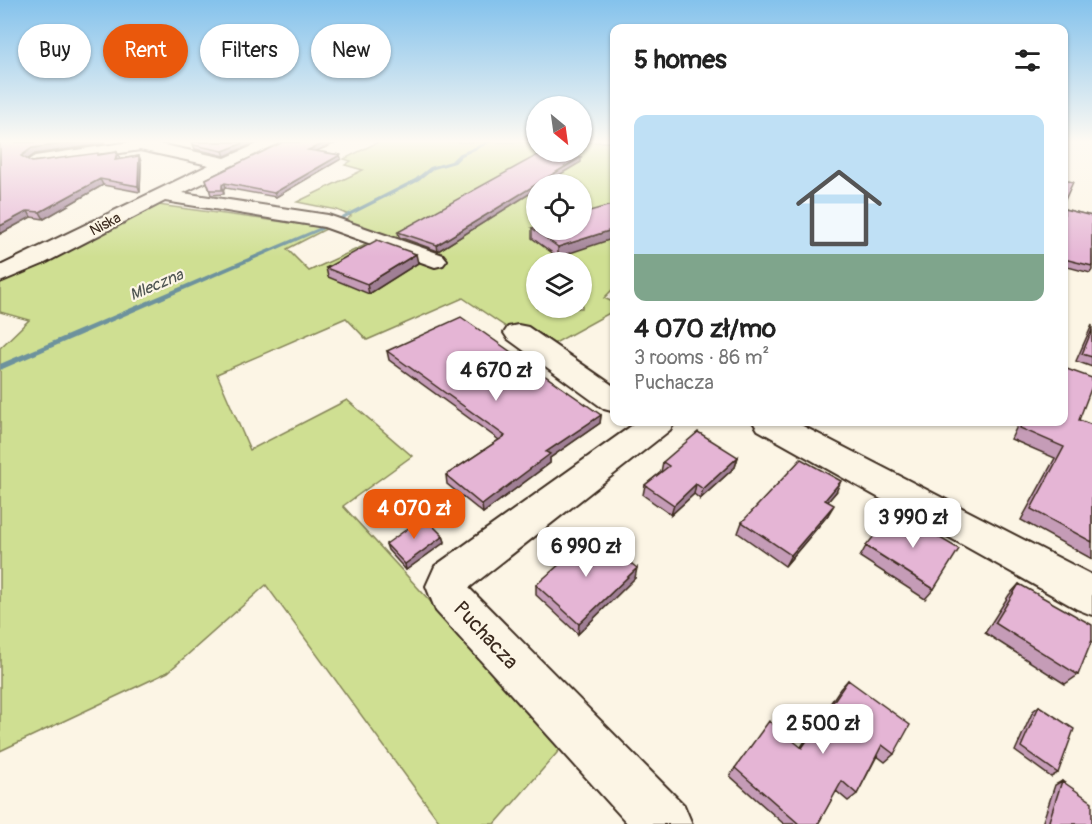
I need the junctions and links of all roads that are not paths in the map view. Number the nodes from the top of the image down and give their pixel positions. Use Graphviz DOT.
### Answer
graph roads {
  1 [pos="190,180"];
  2 [pos="161,195"];
  3 [pos="435,260"];
  4 [pos="0,275"];
  5 [pos="518,333"];
  6 [pos="610,398"];
  7 [pos="647,426"];
  8 [pos="776,426"];
  9 [pos="1092,596"];
  10 [pos="665,824"];
  1 -- 2 [label="street, Niska"];
  2 -- 3 [label="street"];
  2 -- 4 [label="street, Niska"];
  5 -- 6 [label="street"];
  7 -- 10 [label="street, Puchacza"];
  8 -- 9 [label="street"];
}
